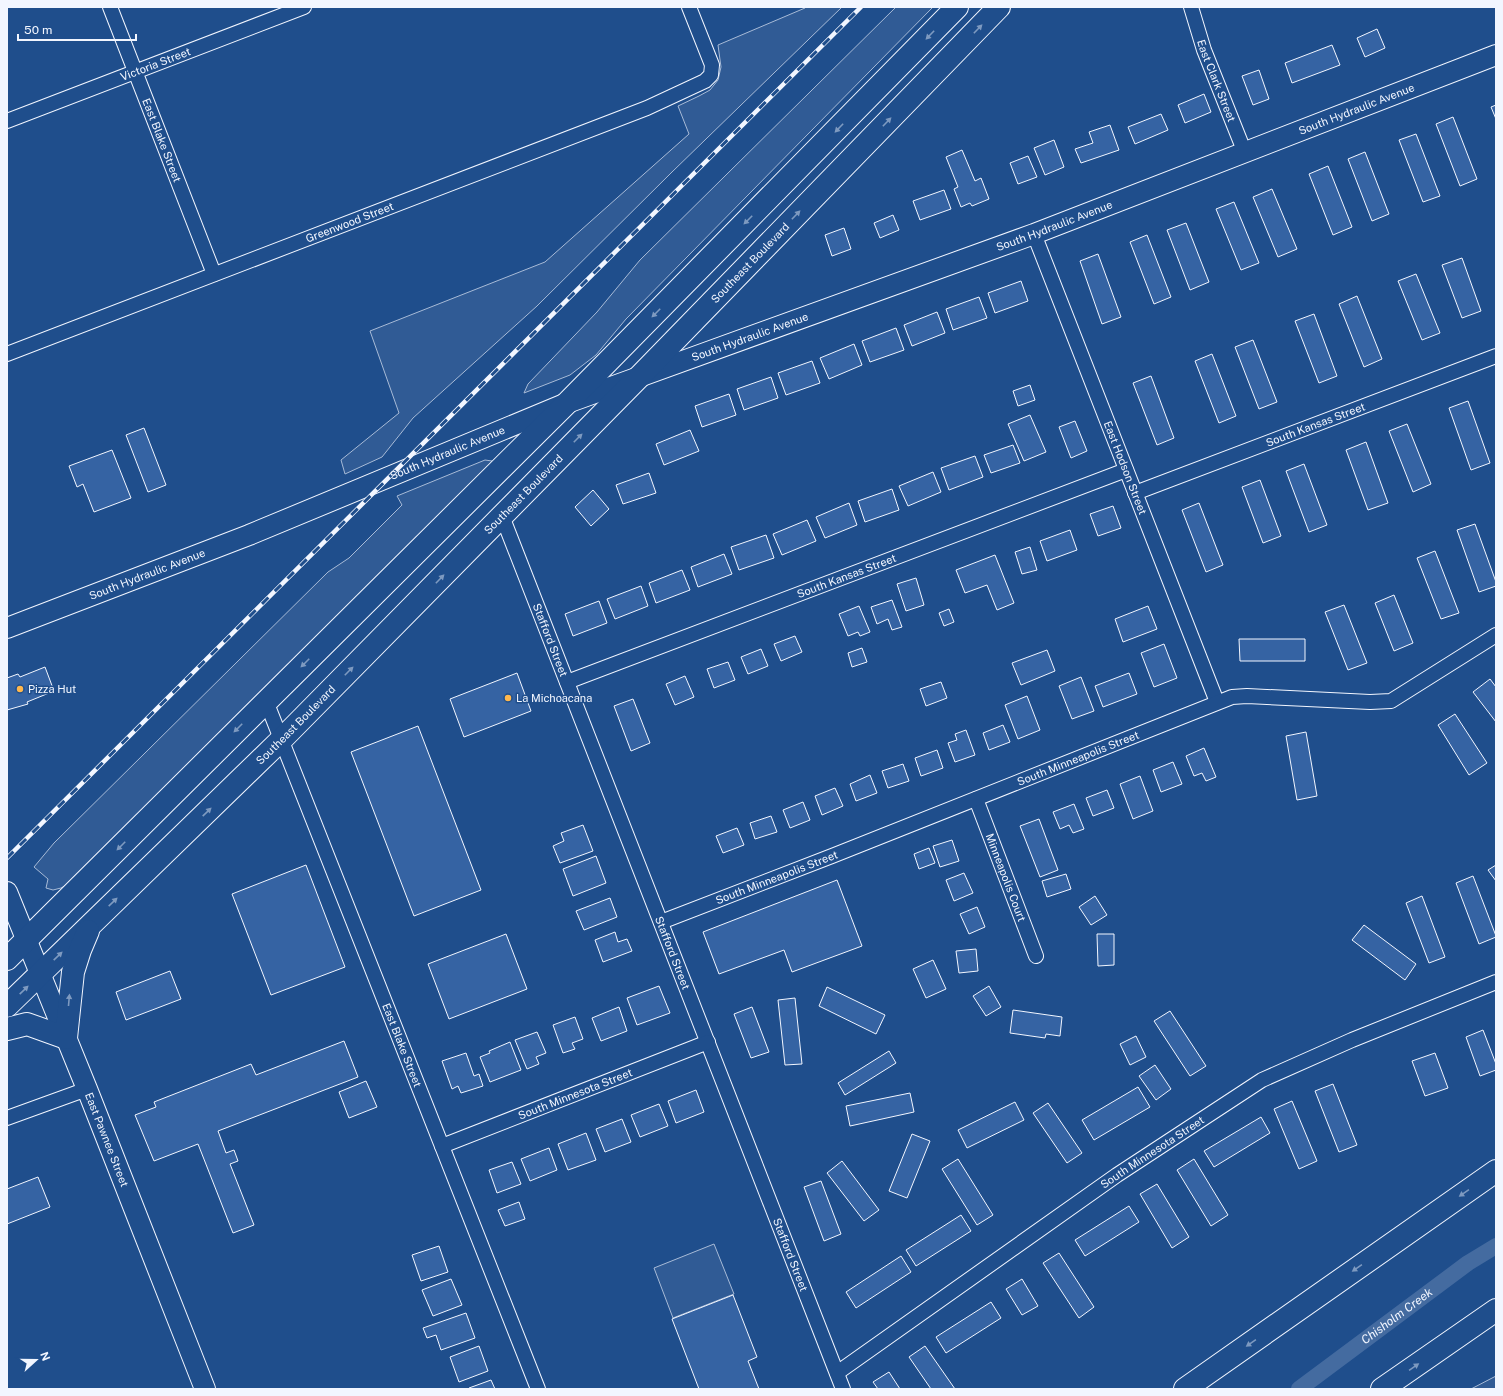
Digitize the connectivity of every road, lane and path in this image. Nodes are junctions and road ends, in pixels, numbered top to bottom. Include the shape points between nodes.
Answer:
1 (110, 7) edge
2 (304, 7) edge
3 (689, 7) edge
4 (957, 7) edge
5 (999, 7) edge
6 (1191, 7) edge
7 (1496, 55) edge
8 (135, 71) junction
9 (7, 121) edge
10 (1245, 153) junction
11 (1034, 234) junction
12 (214, 274) junction
13 (7, 354) edge
14 (1496, 356) edge
15 (639, 377) junction
16 (567, 403) junction
17 (1126, 470) junction
18 (1135, 493) junction
19 (502, 516) junction
20 (7, 628) edge
21 (1496, 635) edge
22 (567, 682) junction
23 (266, 701) junction
24 (1217, 702) junction
25 (281, 740) junction
26 (976, 799) junction
27 (7, 892) edge
28 (661, 922) junction
29 (92, 923) junction
30 (27, 940) junction
31 (1036, 956) dead end
32 (7, 959) edge
33 (40, 973) junction
34 (1496, 982) edge
35 (7, 1006) edge
36 (7, 1029) edge
37 (66, 1038) junction
38 (708, 1042) junction
39 (87, 1089) junction
40 (7, 1118) edge
41 (442, 1146) junction
42 (1496, 1171) edge
43 (1496, 1310) edge
44 (837, 1373) junction
45 (205, 1389) edge
46 (538, 1389) edge
47 (843, 1389) edge
48 (1185, 1389) edge
49 (1382, 1389) edge

1 - 8 street, East Blake Street
2 - 8 street, Victoria Street
3 - 12 street, Greenwood Street via 712,65 711,75 705,81 639,111
4 -> 16 main road
15 -> 5 main road, Southeast Boulevard
6 - 10 street, East Clark Street via 1204,50
7 - 10 street, South Hydraulic Avenue
8 - 9 street, Victoria Street
8 - 12 street, East Blake Street
10 - 11 street, South Hydraulic Avenue
11 - 15 street, South Hydraulic Avenue
11 - 17 street, East Hodson Street
12 - 13 street, Greenwood Street
14 - 18 street, South Kansas Street
15 - 16 street, South Hydraulic Avenue
19 -> 15 main road, Southeast Boulevard
16 - 20 street, South Hydraulic Avenue via 249,535
16 -> 23 main road
17 - 18 street, East Hodson Street
17 - 22 street, South Kansas Street
18 - 24 street, East Hodson Street
19 - 22 street, Stafford Street
25 -> 19 main road, Southeast Boulevard
21 - 24 street, South Minneapolis Street via 1391,701 1247,696
22 - 28 street, Stafford Street
23 - 25 street, East Blake Street
23 -> 30 main road
24 - 26 street, South Minneapolis Street
29 -> 25 main road, Southeast Boulevard
25 - 41 street, East Blake Street
26 - 28 street, South Minneapolis Street
26 - 31 street, Minneapolis Court
27 - 30 street, East Pawnee Street
28 - 38 street, Stafford Street
33 -> 29 main road, Southeast Boulevard
37 -> 29 main road via 73,972
30 - 32 main road
30 - 33 street, East Pawnee Street
35 -> 33 main road, Southeast Boulevard
33 - 37 street, East Pawnee Street
34 - 44 street, South Minnesota Street via 1352,1040 1262,1080 1117,1175
36 - 37 main road via 27,1024
37 - 39 street, East Pawnee Street
38 - 41 street, South Minnesota Street
38 - 44 street, Stafford Street
39 - 40 street
39 - 45 street, East Pawnee Street
41 - 46 street, East Blake Street
42 -> 48 main road
49 -> 43 main road
44 - 47 street, Stafford Street

